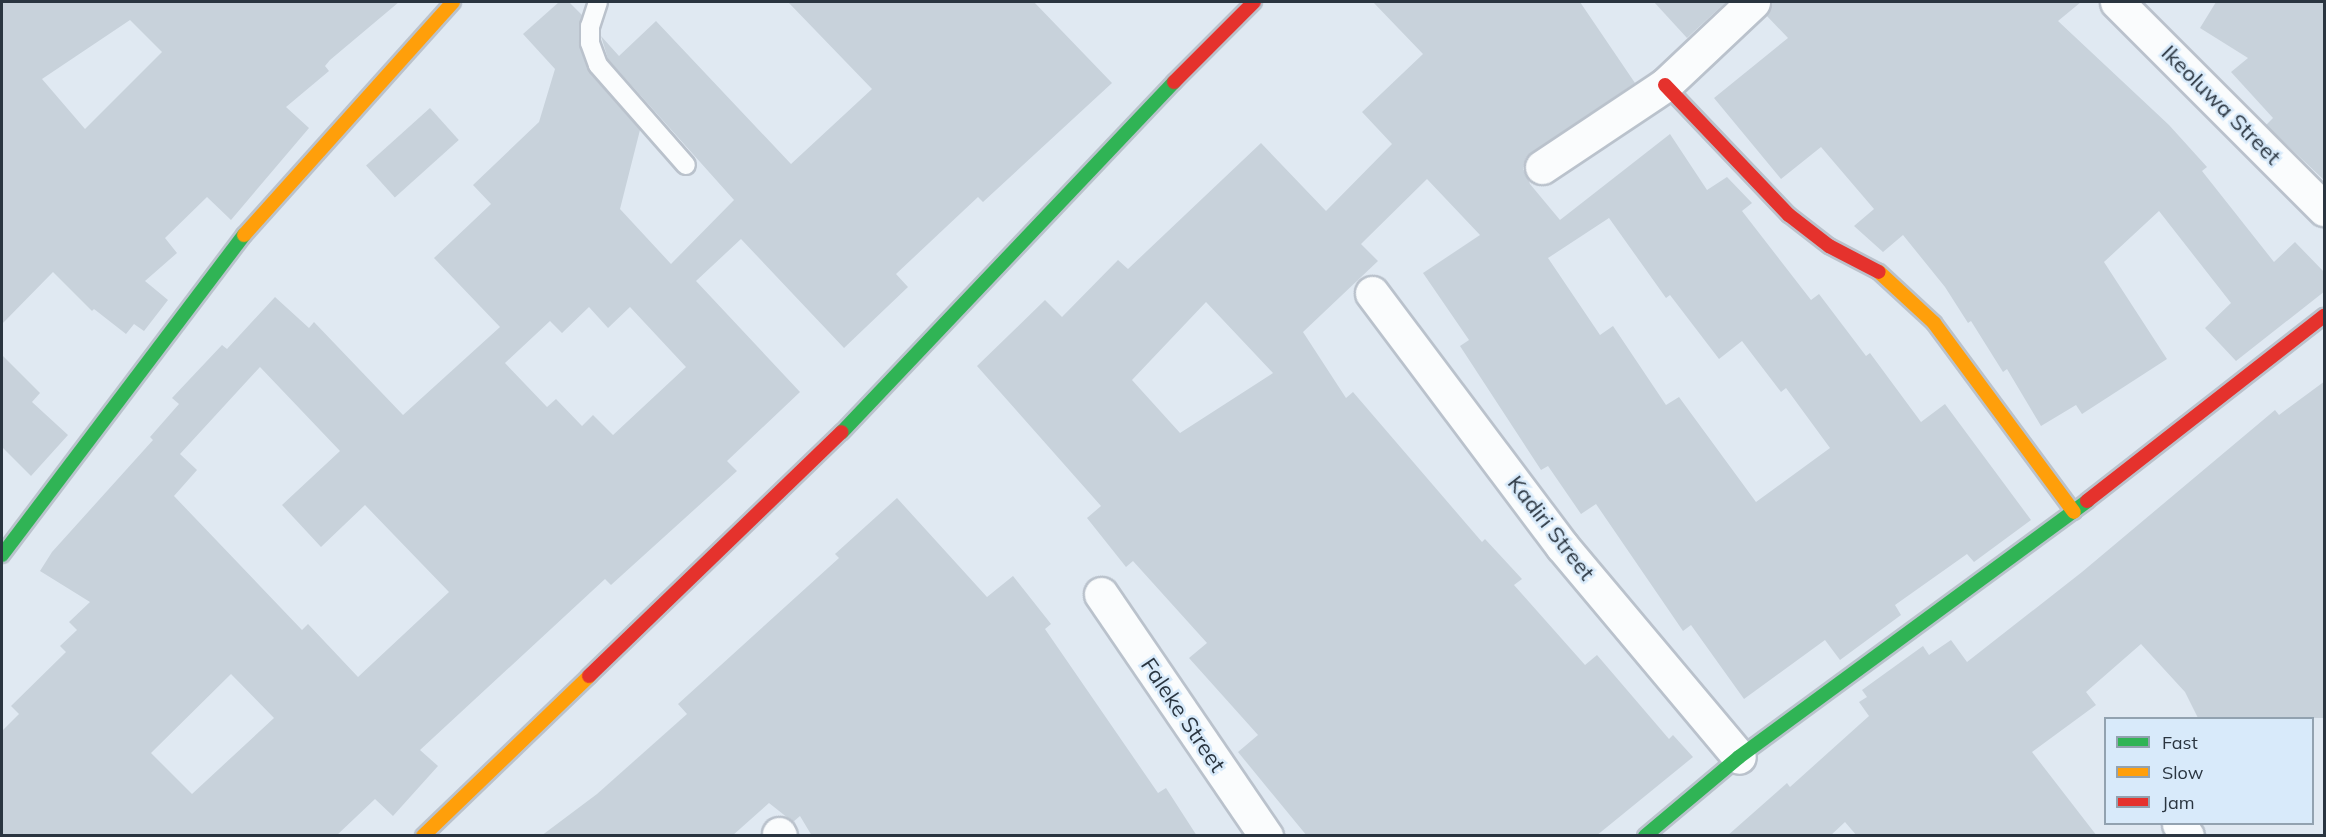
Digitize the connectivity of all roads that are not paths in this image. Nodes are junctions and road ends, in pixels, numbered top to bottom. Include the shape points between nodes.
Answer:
1 (453, 2) edge
2 (598, 2) edge
3 (1254, 2) edge
4 (1753, 2) edge
5 (2117, 2) edge
6 (1665, 85) junction
7 (686, 165) dead end
8 (1542, 167) dead end
9 (2325, 209) edge
10 (1372, 293) dead end
11 (2325, 316) edge
12 (2073, 512) junction
13 (2, 555) edge
14 (1101, 594) dead end
15 (1739, 757) junction
16 (423, 836) edge
17 (1266, 836) edge
18 (1645, 836) edge

1 - 13 street via 221,260
2 - 7 lane via 590,26 590,43 597,64
3 - 16 street via 1156,100 884,392
4 - 6 street
5 - 9 street, Ikeoluwa Street
6 - 8 street
6 - 12 street via 1789,215 1829,246 1856,257 1888,278 1934,323
10 - 15 street, Kadiri Street via 1562,546
11 - 12 street
12 - 15 street
14 - 17 street, Faleke Street
15 - 18 street

